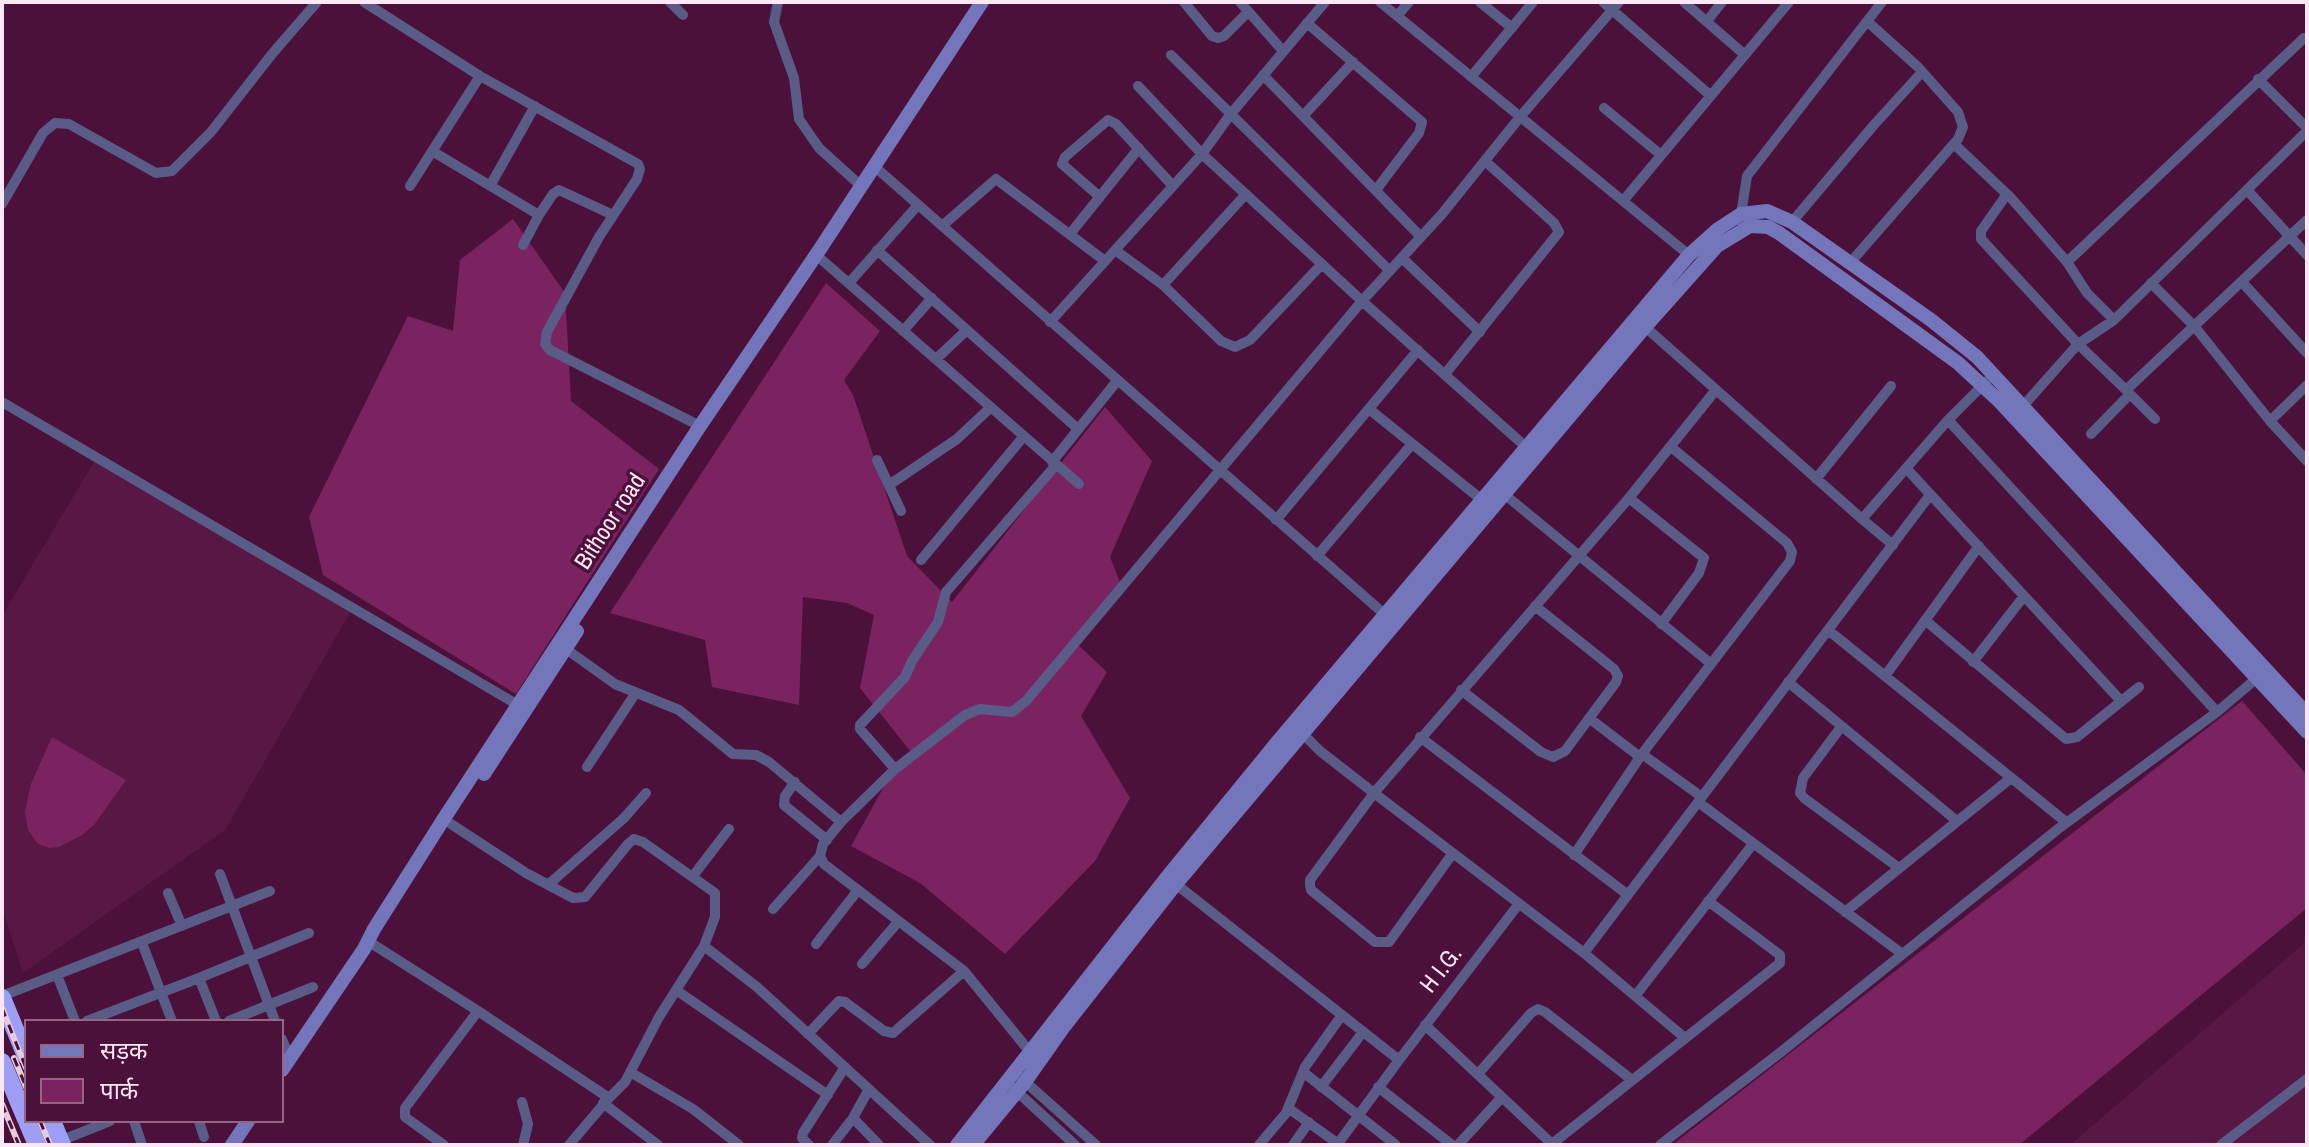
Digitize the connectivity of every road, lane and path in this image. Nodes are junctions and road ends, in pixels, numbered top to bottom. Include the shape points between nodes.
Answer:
1 (317, 2) edge
2 (364, 2) edge
3 (670, 2) edge
4 (778, 2) edge
5 (982, 2) edge
6 (992, 2) edge
7 (1184, 2) edge
8 (1240, 2) edge
9 (1325, 2) edge
10 (1380, 2) edge
11 (1409, 2) edge
12 (1480, 2) edge
13 (1533, 2) edge
14 (1603, 2) edge
15 (1684, 2) edge
16 (1722, 2) edge
17 (1789, 2) edge
18 (1882, 2) edge
19 (1616, 6) edge
20 (1248, 12) junction
21 (683, 15) dead end
22 (1397, 16) junction
23 (1707, 21) junction
24 (1868, 22) junction
25 (1307, 23) junction
26 (1512, 28) junction
27 (2304, 38) dead end
28 (1283, 51) junction
29 (1171, 55) dead end
30 (1745, 55) junction
31 (1353, 62) junction
32 (1922, 72) junction
33 (1263, 75) junction
34 (480, 76) junction
35 (1471, 77) junction
36 (2258, 79) junction
37 (1138, 86) dead end
38 (1711, 96) junction
39 (535, 106) junction
40 (1604, 108) dead end
41 (1230, 115) junction
42 (1303, 116) junction
43 (1520, 117) junction
44 (2307, 130) edge
45 (1954, 144) junction
46 (1139, 148) junction
47 (432, 151) junction
48 (1202, 154) junction
49 (1661, 155) junction
50 (1485, 161) junction
51 (877, 168) junction
52 (410, 186) dead end
53 (490, 186) junction
54 (861, 186) junction
55 (1173, 186) junction
56 (1376, 190) junction
57 (2247, 190) junction
58 (1246, 194) junction
59 (2007, 194) junction
60 (1100, 197) junction
61 (1623, 201) junction
62 (2, 204) edge
63 (918, 205) junction
64 (1741, 214) junction
65 (539, 215) junction
66 (613, 215) junction
67 (2307, 220) edge
68 (1792, 222) junction
69 (942, 226) junction
70 (1740, 231) junction
71 (1070, 234) junction
72 (2291, 236) junction
73 (1421, 237) junction
74 (523, 245) dead end
75 (877, 250) junction
76 (1115, 250) junction
77 (1689, 255) junction
78 (2307, 255) edge
79 (1402, 258) junction
80 (822, 260) junction
81 (1105, 261) junction
82 (2067, 262) junction
83 (1850, 263) junction
84 (1322, 264) junction
85 (1390, 271) junction
86 (2242, 282) junction
87 (849, 283) junction
88 (2151, 283) junction
89 (1163, 285) junction
90 (932, 298) junction
91 (1362, 301) junction
92 (2114, 320) junction
93 (1050, 322) junction
94 (1640, 323) junction
95 (2195, 327) junction
96 (967, 330) junction
97 (903, 331) junction
98 (1480, 332) junction
99 (2078, 344) junction
100 (1418, 350) junction
101 (2307, 353) edge
102 (936, 359) junction
103 (1445, 374) junction
104 (1994, 374) junction
105 (1117, 381) junction
106 (1982, 385) junction
107 (2307, 385) edge
108 (1891, 386) dead end
109 (1715, 391) junction
110 (2128, 392) junction
111 (2, 402) edge
112 (2024, 405) junction
113 (991, 407) junction
114 (1369, 409) junction
115 (2155, 419) dead end
116 (1948, 420) junction
117 (2270, 421) junction
118 (700, 426) junction
119 (1078, 429) junction
120 (2091, 434) dead end
121 (1024, 436) junction
122 (1412, 444) junction
123 (1526, 447) junction
124 (1671, 447) junction
125 (877, 460) dead end
126 (2307, 461) edge
127 (1054, 463) junction
128 (1906, 468) junction
129 (1220, 471) junction
130 (1816, 479) junction
131 (1079, 484) dead end
132 (889, 485) junction
133 (1504, 494) junction
134 (1930, 495) junction
135 (1629, 498) junction
136 (1482, 500) junction
137 (901, 511) dead end
138 (1862, 519) junction
139 (1276, 520) junction
140 (1893, 545) junction
141 (1979, 546) junction
142 (1578, 555) junction
143 (1317, 556) junction
144 (921, 560) dead end
145 (2024, 596) junction
146 (1535, 606) junction
147 (1390, 619) junction
148 (1925, 620) junction
149 (1661, 624) junction
150 (1828, 630) junction
151 (566, 649) junction
152 (1973, 662) junction
153 (1710, 663) junction
154 (1885, 676) junction
155 (1788, 682) junction
156 (2266, 682) junction
157 (2139, 687) dead end
158 (1461, 690) junction
159 (635, 694) junction
160 (2121, 701) junction
161 (518, 705) junction
162 (2217, 712) junction
163 (2307, 714) edge
164 (1589, 718) junction
165 (1841, 727) junction
166 (1298, 729) junction
167 (2307, 732) edge
168 (1420, 737) junction
169 (1641, 756) junction
170 (587, 767) dead end
171 (895, 769) junction
172 (2011, 778) junction
173 (795, 782) junction
174 (646, 793) dead end
175 (1374, 793) junction
176 (1700, 800) junction
177 (1957, 821) junction
178 (841, 822) junction
179 (2066, 822) junction
180 (451, 824) junction
181 (729, 829) dead end
182 (827, 840) junction
183 (1753, 844) junction
184 (1453, 853) junction
185 (1574, 855) junction
186 (820, 856) junction
187 (1899, 868) junction
188 (220, 874) dead end
189 (693, 876) junction
190 (1172, 880) junction
191 (548, 885) junction
192 (858, 890) junction
193 (270, 891) dead end
194 (168, 893) dead end
195 (1628, 895) junction
196 (1708, 901) junction
197 (1518, 905) junction
198 (233, 906) junction
199 (773, 909) dead end
200 (1845, 912) junction
201 (898, 922) junction
202 (182, 926) junction
203 (309, 933) dead end
204 (142, 943) junction
205 (816, 944) dead end
206 (368, 946) junction
207 (704, 946) junction
208 (1584, 953) junction
209 (1901, 953) junction
210 (251, 955) junction
211 (862, 964) dead end
212 (964, 971) junction
213 (57, 975) junction
214 (199, 978) junction
215 (313, 987) dead end
216 (676, 990) junction
217 (162, 993) junction
218 (1636, 995) junction
219 (2, 997) edge
220 (269, 1005) junction
221 (478, 1011) junction
222 (1342, 1015) junction
223 (74, 1019) edge
224 (92, 1019) edge
225 (171, 1019) edge
226 (215, 1019) edge
227 (234, 1019) edge
228 (274, 1019) edge
229 (1425, 1025) junction
230 (1363, 1032) junction
231 (808, 1034) junction
232 (1685, 1038) junction
233 (24, 1047) edge
234 (1030, 1052) junction
235 (1399, 1060) junction
236 (2, 1062) edge
237 (286, 1064) edge
238 (845, 1067) junction
239 (630, 1072) junction
240 (1303, 1072) junction
241 (1478, 1074) junction
242 (2307, 1079) edge
243 (1632, 1080) junction
244 (1015, 1082) junction
245 (1321, 1087) junction
246 (1378, 1087) junction
247 (869, 1089) junction
248 (828, 1095) junction
249 (1502, 1097) junction
250 (606, 1100) junction
251 (522, 1102) dead end
252 (1288, 1108) junction
253 (24, 1115) edge
254 (1358, 1115) junction
255 (853, 1118) junction
256 (1309, 1122) junction
257 (27, 1123) edge
258 (53, 1123) edge
259 (106, 1123) edge
260 (135, 1123) edge
261 (200, 1123) edge
262 (247, 1123) edge
263 (204, 1137) dead end
264 (61, 1143) edge
265 (1552, 1144) edge
266 (37, 1145) edge
267 (142, 1145) edge
268 (232, 1145) edge
269 (444, 1145) edge
270 (523, 1145) edge
271 (569, 1145) edge
272 (658, 1145) edge
273 (739, 1145) edge
274 (809, 1145) edge
275 (832, 1145) edge
276 (879, 1145) edge
277 (930, 1145) edge
278 (957, 1145) edge
279 (973, 1145) edge
280 (1075, 1145) edge
281 (1096, 1145) edge
282 (1259, 1145) edge
283 (1293, 1145) edge
284 (1338, 1145) edge
285 (1396, 1145) edge
286 (1452, 1145) edge
287 (1458, 1145) edge
288 (1660, 1145) edge
289 (2221, 1145) edge

1 - 62 street via 211,132 172,171 156,173 69,124 55,123 43,133
2 - 34 street
3 - 21 street
4 - 54 street via 774,22 796,87 799,119 819,148
5 - 51 street, Bithoor road
6 - 51 street
7 - 20 street via 1218,38
8 - 20 street
9 - 25 street
10 - 22 street
11 - 22 street
12 - 26 street
13 - 26 street
14 - 19 street
15 - 23 street
16 - 23 street
17 - 30 street
18 - 24 street
19 - 38 street
19 - 43 street
20 - 28 street
22 - 35 street
23 - 30 street
24 - 32 street
24 - 64 street via 1747,176
25 - 28 street
25 - 31 street
26 - 35 street
27 - 36 street
28 - 33 street
29 - 41 street
30 - 38 street
31 - 42 street
31 - 56 street via 1422,122
32 - 45 street via 1963,121
32 - 68 street
33 - 41 street
33 - 42 street
34 - 39 street
34 - 47 street
35 - 43 street
36 - 44 street
36 - 82 street
37 - 48 street
38 - 49 street
39 - 53 street
39 - 66 street via 640,166
40 - 49 street
41 - 48 street
41 - 85 street
42 - 56 street
43 - 50 street
43 - 61 street
44 - 57 street
45 - 59 street
45 - 83 street
46 - 55 street
46 - 60 street
46 - 60 street via 1108,120 1065,157 1064,167
47 - 52 street
47 - 53 street
48 - 55 street
48 - 58 street
49 - 61 street
50 - 73 street
50 - 98 street via 1559,232
51 - 54 street, Bithoor road
51 - 63 street
51 - 80 street
53 - 65 street
54 - 118 street, Bithoor road
55 - 76 street
56 - 73 street
57 - 72 street
57 - 88 street
58 - 84 street
58 - 89 street
59 - 82 street
59 - 99 street via 1981,231 1981,239
60 - 71 street
61 - 77 street
63 - 69 street
63 - 75 street
64 - 68 street via 1767,211
64 - 70 street
64 - 77 street
65 - 66 street via 559,190
65 - 74 street
66 - 118 street via 545,344
67 - 72 street
68 - 83 street
69 - 71 street via 996,179
69 - 93 street
70 - 94 street via 1717,246
70 - 106 street via 1759,225 1779,233 1939,347
71 - 81 street
72 - 78 street
72 - 86 street
73 - 79 street
75 - 87 street
75 - 90 street
76 - 81 street
76 - 89 street
77 - 94 street
79 - 85 street
79 - 98 street
80 - 87 street
80 - 151 street
81 - 93 street
82 - 92 street
83 - 104 street via 1965,346
84 - 89 street via 1250,340 1235,347 1221,341
84 - 91 street
85 - 91 street
86 - 95 street
86 - 101 street
87 - 97 street
88 - 92 street
88 - 95 street
90 - 96 street
90 - 97 street
91 - 100 street
91 - 129 street
92 - 99 street
93 - 105 street
94 - 109 street
94 - 123 street
94 - 133 street
95 - 110 street
95 - 117 street
96 - 102 street
96 - 119 street
97 - 102 street
98 - 103 street
99 - 110 street
99 - 112 street
100 - 103 street
100 - 114 street
102 - 113 street
103 - 123 street
104 - 106 street
104 - 112 street
105 - 119 street
105 - 129 street
106 - 116 street
106 - 156 street
107 - 117 street
108 - 130 street
109 - 124 street
109 - 130 street
110 - 115 street
110 - 120 street
111 - 161 street
112 - 156 street
113 - 121 street
113 - 132 street via 945,448
114 - 122 street
114 - 139 street
116 - 128 street
116 - 162 street
117 - 126 street
118 - 161 street, Bithoor road
119 - 127 street
121 - 127 street
121 - 144 street
122 - 136 street
122 - 143 street
123 - 136 street
124 - 135 street
124 - 153 street via 1792,548 1790,561
125 - 132 street
127 - 131 street
127 - 171 street via 946,592 938,622 905,677 859,726
128 - 134 street
128 - 138 street
129 - 139 street
129 - 171 street via 1019,709 976,710
130 - 138 street
132 - 137 street
133 - 142 street
133 - 147 street
134 - 140 street
134 - 141 street
135 - 142 street
135 - 149 street via 1704,558
136 - 147 street
138 - 140 street
139 - 143 street
140 - 150 street
141 - 145 street
141 - 148 street
142 - 146 street
142 - 149 street
143 - 147 street
145 - 152 street
145 - 160 street
146 - 158 street
146 - 164 street via 1617,673
147 - 166 street
148 - 152 street
148 - 154 street
149 - 153 street
150 - 154 street
150 - 155 street
151 - 159 street
151 - 180 street
152 - 160 street via 2066,739 2077,737
153 - 169 street
154 - 172 street
155 - 165 street
155 - 176 street
156 - 162 street
156 - 163 street
156 - 167 street
157 - 160 street
158 - 164 street via 1550,757 1565,751
158 - 168 street
159 - 170 street
159 - 173 street via 673,706 733,754 762,757
161 - 206 street, Bithoor road
162 - 179 street
164 - 169 street
165 - 177 street
165 - 187 street via 1803,778 1800,793
166 - 175 street
166 - 190 street
168 - 175 street
168 - 185 street
169 - 176 street
169 - 185 street
171 - 178 street
172 - 177 street
172 - 179 street
173 - 178 street
173 - 182 street via 784,805
174 - 191 street
175 - 184 street
175 - 184 street via 1310,885 1375,942 1389,942
176 - 183 street
176 - 195 street
177 - 187 street
178 - 182 street
179 - 209 street
180 - 191 street
180 - 206 street
181 - 189 street
182 - 186 street
183 - 196 street
183 - 200 street
184 - 197 street
185 - 195 street
186 - 192 street
186 - 199 street
187 - 200 street
188 - 198 street
189 - 191 street via 634,839 582,899
189 - 207 street via 716,898 714,924
190 - 222 street
190 - 234 street
190 - 244 street via 1063,1028
192 - 201 street
192 - 205 street
193 - 198 street
194 - 202 street
195 - 208 street
196 - 218 street
196 - 232 street via 1781,959
197 - 208 street
197 - 229 street, H I.G.
198 - 202 street
198 - 210 street
200 - 209 street
201 - 211 street
201 - 212 street
202 - 204 street
203 - 210 street
204 - 213 street
204 - 217 street
206 - 221 street
206 - 237 street, Bithoor road
207 - 216 street
207 - 231 street
208 - 218 street
209 - 288 street
210 - 214 street
210 - 220 street
212 - 231 street via 893,1033 839,1001
212 - 234 street
213 - 219 street
213 - 223 street
214 - 217 street
214 - 226 street
215 - 220 street
216 - 239 street
216 - 248 street
217 - 224 street
217 - 225 street
218 - 232 street
219 - 233 highway
220 - 227 street
220 - 228 street
221 - 250 street
221 - 269 street via 405,1108 405,1117
222 - 230 street
222 - 240 street
229 - 235 street, H I.G.
229 - 241 street
230 - 235 street
230 - 245 street
231 - 238 street
232 - 243 street
234 - 244 street
235 - 246 street, H I.G.
236 - 253 highway
238 - 247 street
238 - 248 street
239 - 250 street
239 - 273 street via 693,1109
240 - 245 street
240 - 252 street
241 - 243 street via 1538,1009
241 - 249 street
242 - 289 street
243 - 265 street
244 - 278 street
244 - 279 street
244 - 280 street
244 - 281 street
245 - 254 street
246 - 254 street, H I.G.
246 - 286 street
247 - 255 street
247 - 277 street
248 - 274 street via 802,1135
249 - 265 street
249 - 287 street
250 - 271 street
250 - 272 street
251 - 270 street via 528,1124
252 - 256 street
252 - 282 street
254 - 284 street, H I.G.
254 - 285 street
255 - 275 street
255 - 276 street
256 - 283 street
256 - 284 street
257 - 266 highway
258 - 264 highway
259 - 264 street
260 - 267 street
261 - 263 street
262 - 268 street

